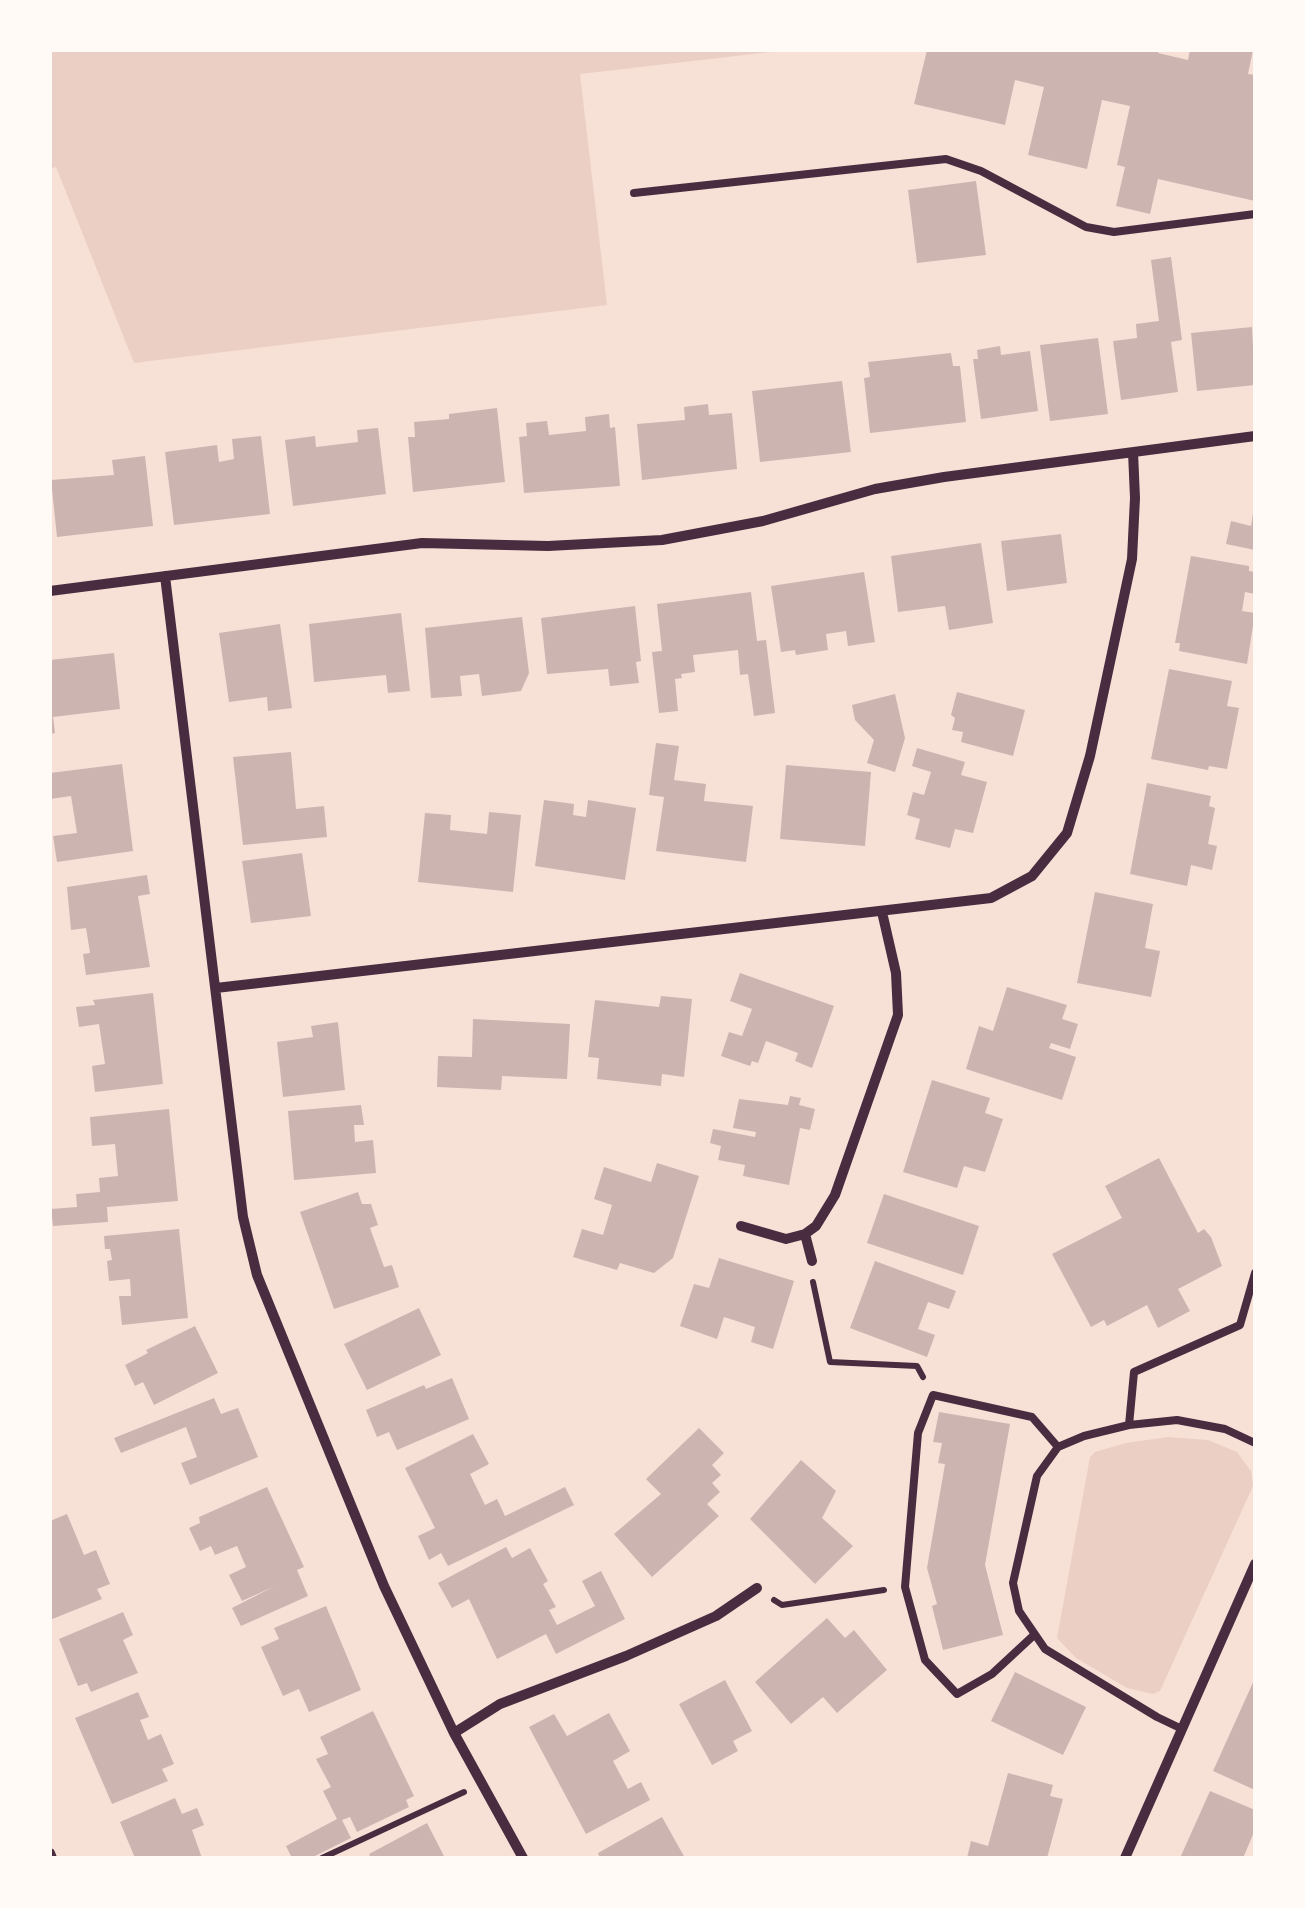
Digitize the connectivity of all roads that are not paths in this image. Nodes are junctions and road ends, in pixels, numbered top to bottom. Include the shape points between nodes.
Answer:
1 (634, 192) dead end
2 (1255, 214) edge
3 (1255, 436) edge
4 (1133, 452) junction
5 (165, 576) junction
6 (50, 590) edge
7 (882, 912) junction
8 (216, 988) junction
9 (741, 1226) dead end
10 (804, 1234) junction
11 (812, 1261) road end
12 (1255, 1273) edge
13 (1129, 1425) junction
14 (1255, 1443) edge
15 (1058, 1447) junction
16 (1255, 1564) edge
17 (756, 1588) road end
18 (1034, 1635) junction
19 (1182, 1728) junction
20 (454, 1733) junction
21 (523, 1858) edge
22 (1125, 1858) edge

1 - 2 lane via 946,159 1100,230
3 - 4 street
4 - 5 street via 892,486 662,540 422,543
4 - 7 street via 1132,559 1068,833 1032,876 992,898
5 - 6 street
5 - 8 street
7 - 8 street
7 - 10 street via 898,1015 835,1195
8 - 20 street via 243,1217 258,1275 384,1586
9 - 10 street via 786,1239
10 - 11 street
12 - 13 lane via 1240,1325 1134,1372
13 - 14 lane via 1178,1420 1226,1429
13 - 15 lane
15 - 18 lane via 1038,1476 1013,1583
15 - 18 lane via 1032,1417 933,1395 918,1433 905,1587 925,1660 956,1694 992,1674
16 - 19 street
17 - 20 street via 716,1616 500,1704
18 - 19 lane via 1067,1665
19 - 22 street
20 - 21 street

